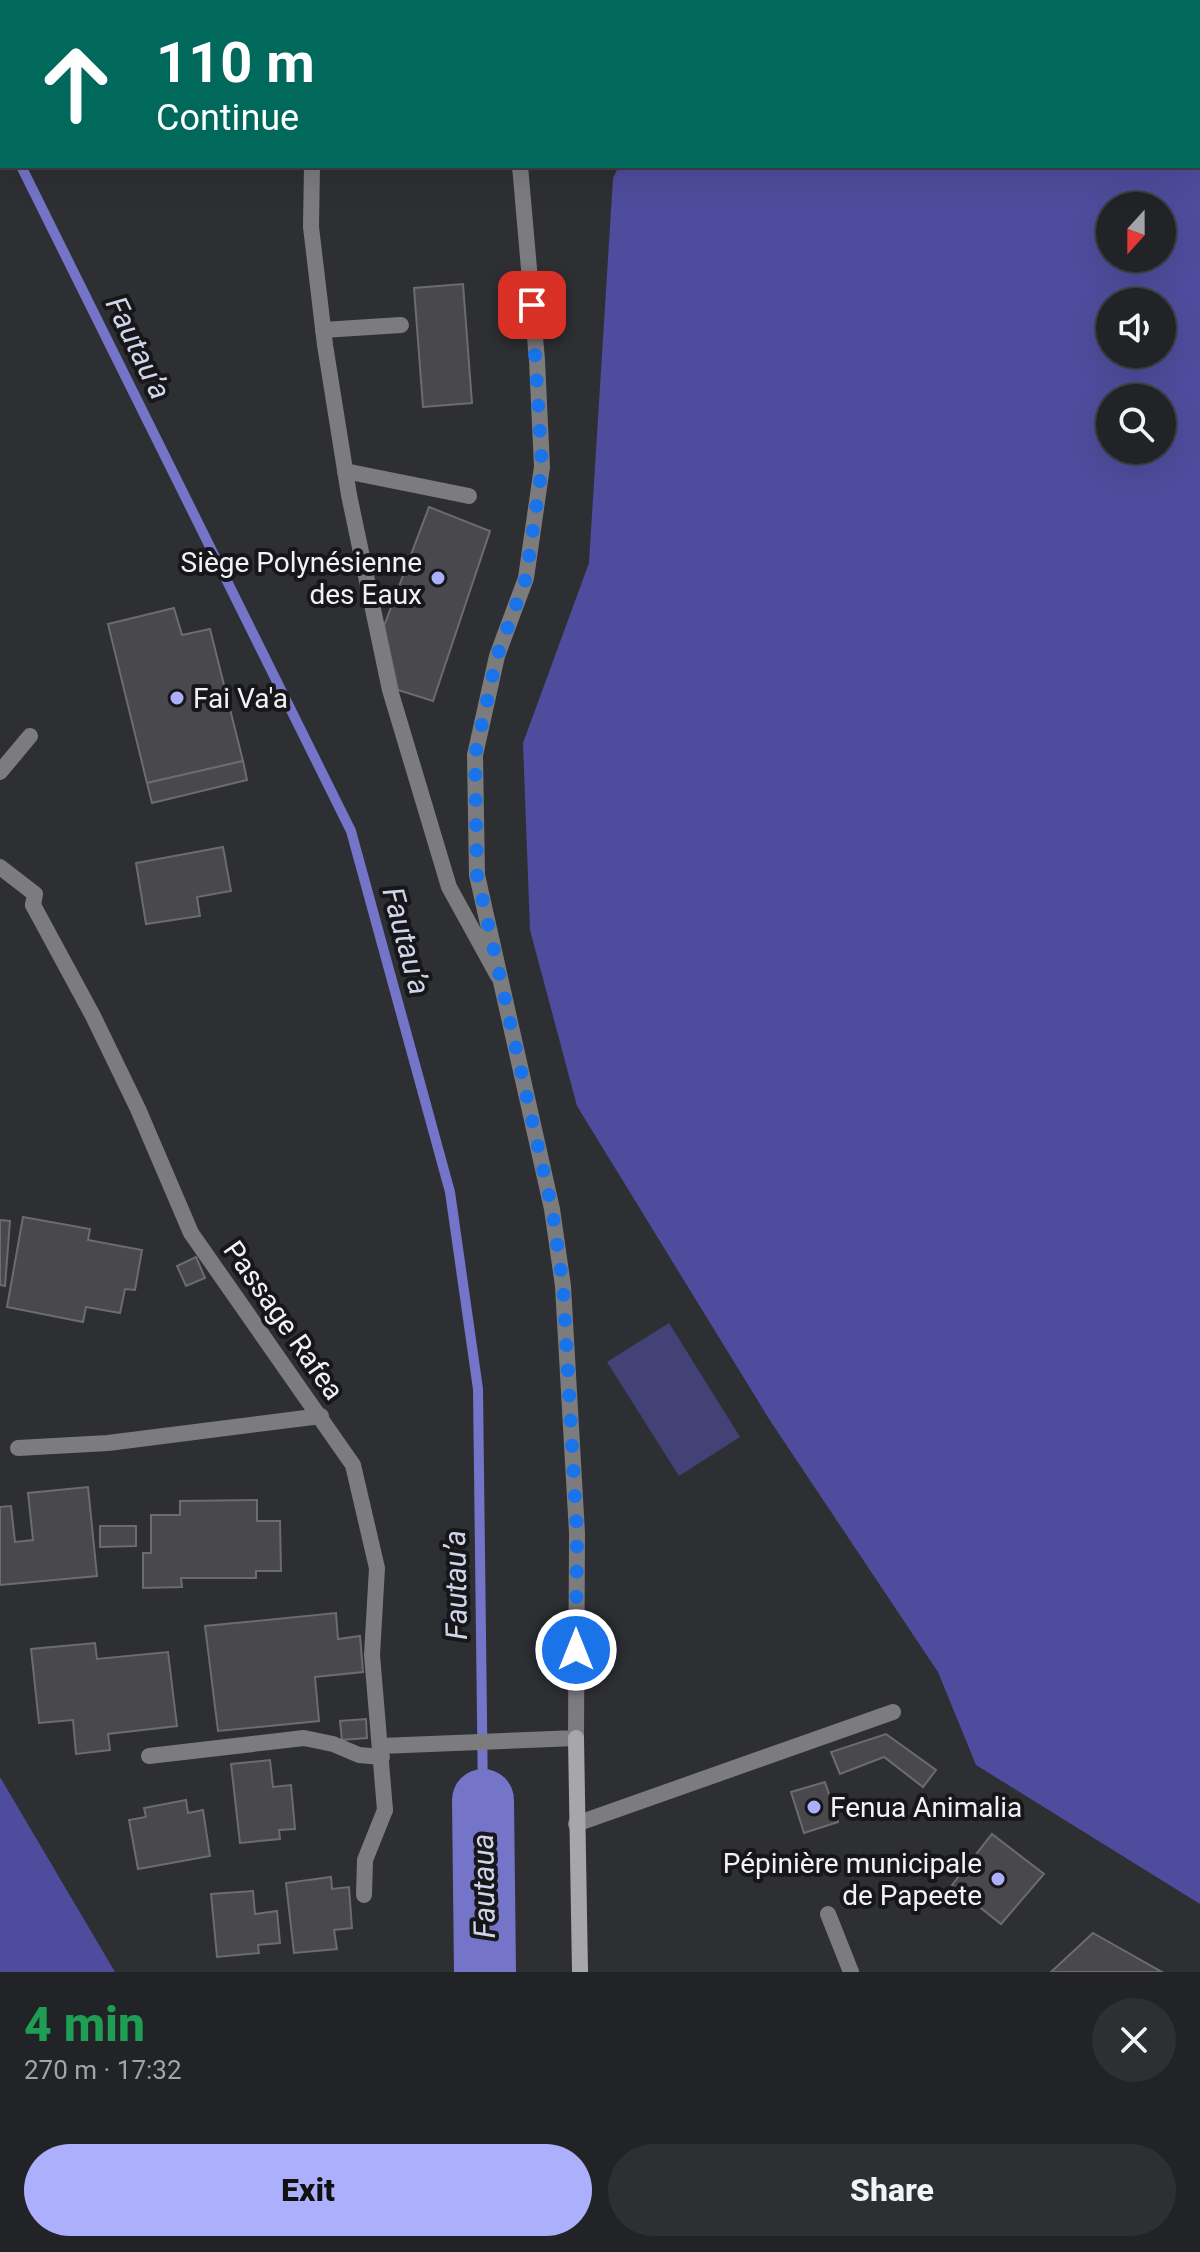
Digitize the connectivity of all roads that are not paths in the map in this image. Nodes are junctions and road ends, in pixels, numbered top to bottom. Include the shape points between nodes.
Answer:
1 (312, 168) edge
2 (520, 168) edge
3 (401, 325) dead end
4 (323, 330) junction
5 (345, 471) junction
6 (469, 496) dead end
7 (30, 736) dead end
8 (0, 772) edge
9 (0, 867) edge
10 (500, 980) junction
11 (321, 1416) junction
12 (18, 1448) dead end
13 (893, 1712) dead end
14 (576, 1738) junction
15 (382, 1752) junction
16 (149, 1756) dead end
17 (576, 1824) junction
18 (364, 1895) dead end
19 (828, 1914) dead end
20 (580, 1972) edge
21 (851, 1972) edge

1 - 4 street via 311,227
2 - 10 street via 542,467 526,578 497,656 475,755 477,875
3 - 4 street
4 - 5 street
5 - 6 street
5 - 10 street via 390,690 445,874
7 - 8 street
9 - 11 street, Passage Rafea via 35,894 33,905 100,1030 191,1233
10 - 14 street via 552,1209 563,1286 577,1533
11 - 12 street via 108,1443
11 - 15 street, Passage Rafea via 353,1465 377,1568 372,1655
13 - 17 street
14 - 15 street
14 - 17 main road
15 - 16 street via 359,1755 304,1738
15 - 18 street, Passage Rafea via 385,1810 365,1860
17 - 20 main road
19 - 21 street

